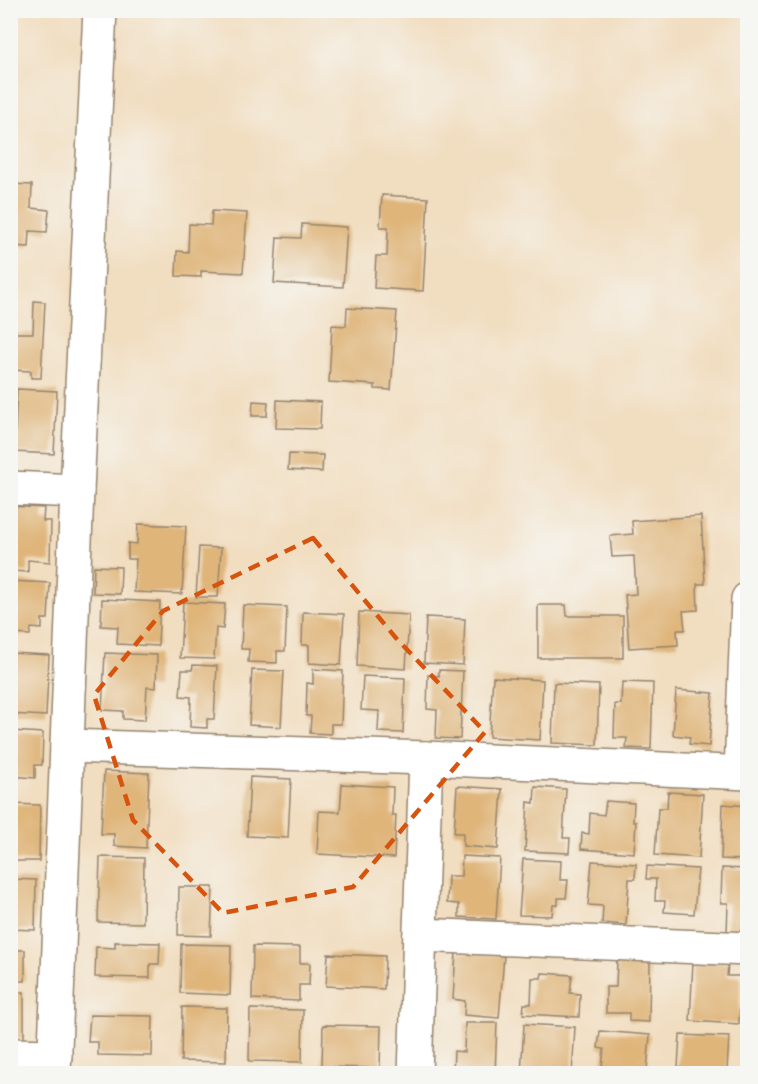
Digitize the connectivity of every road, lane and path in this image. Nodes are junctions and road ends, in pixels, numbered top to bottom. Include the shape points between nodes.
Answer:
1 (100, 10) edge
2 (10, 488) edge
3 (77, 491) junction
4 (747, 600) edge
5 (67, 746) junction
6 (426, 758) junction
7 (744, 772) edge
8 (420, 935) junction
9 (747, 949) edge
10 (10, 1055) edge
11 (54, 1065) edge
12 (415, 1074) edge

1 - 3 street
2 - 3 street
3 - 5 street
4 - 7 street
5 - 6 street
5 - 11 street
6 - 7 street
6 - 8 street
8 - 9 street
8 - 12 street
10 - 11 street

